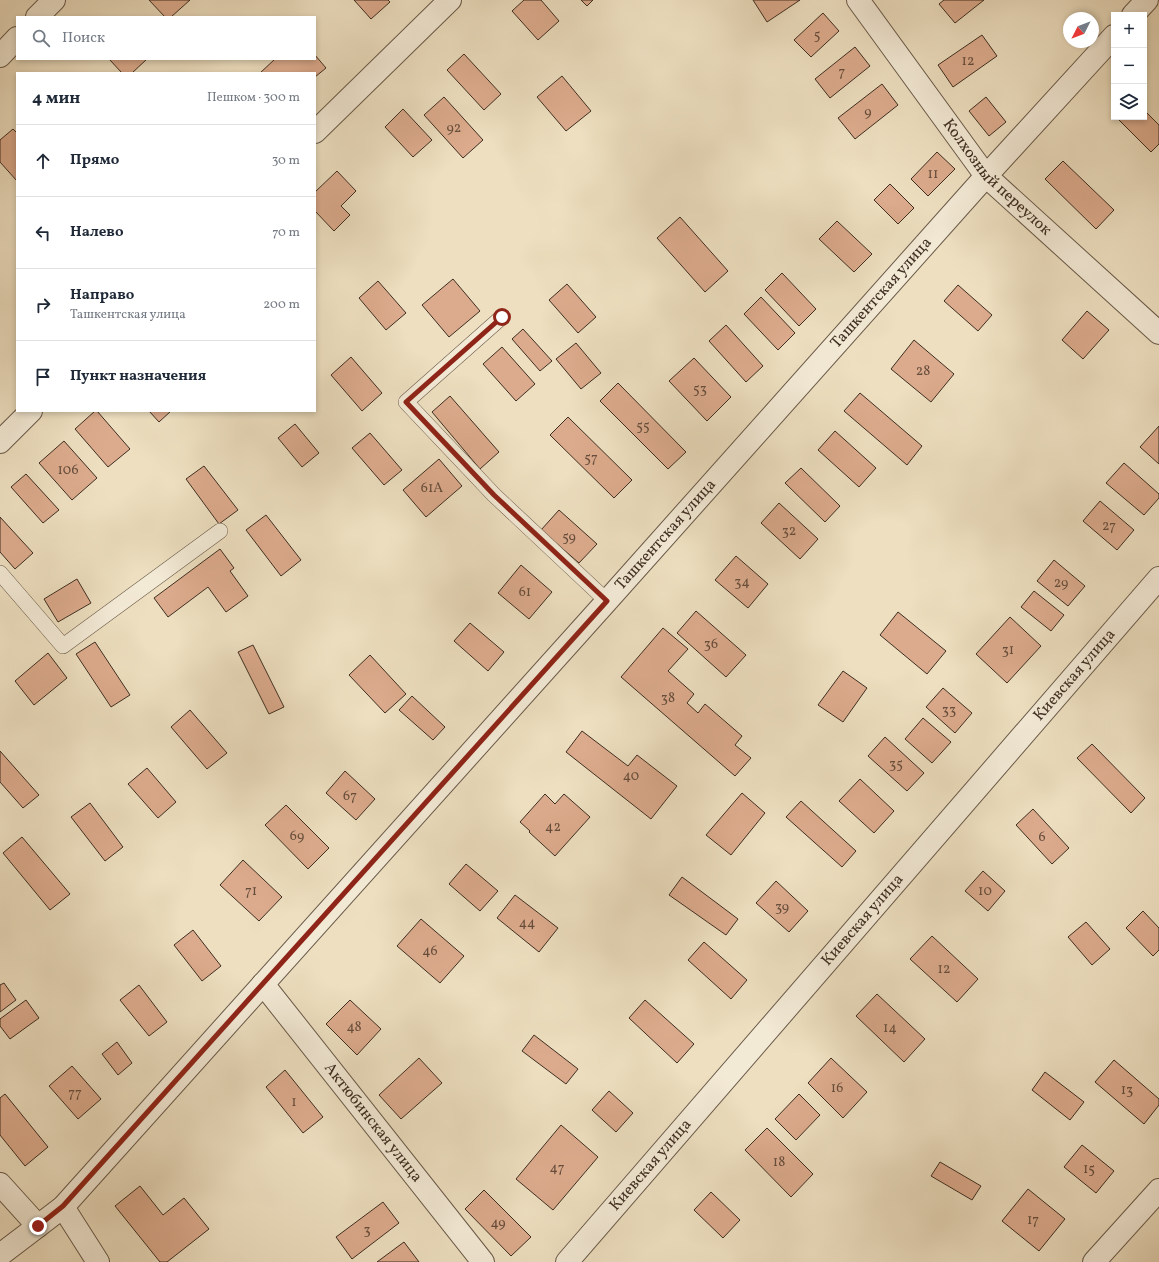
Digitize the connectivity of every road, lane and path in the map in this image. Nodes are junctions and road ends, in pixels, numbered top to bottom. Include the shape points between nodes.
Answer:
1 (54, 0) edge
2 (450, 0) edge
3 (858, 0) edge
4 (1146, 0) edge
5 (1136, 12) edge
6 (38, 16) edge
7 (16, 39) edge
8 (1111, 39) edge
9 (0, 56) edge
10 (316, 131) edge
11 (986, 176) junction
12 (502, 317) dead end
13 (1159, 333) edge
14 (30, 412) edge
15 (0, 442) edge
16 (220, 531) dead end
17 (0, 573) edge
18 (1159, 578) edge
19 (607, 601) junction
20 (263, 984) junction
21 (0, 1184) edge
22 (1159, 1190) edge
23 (63, 1206) junction
24 (38, 1226) junction
25 (0, 1255) edge
26 (98, 1262) edge
27 (483, 1262) edge
28 (567, 1262) edge
29 (1094, 1262) edge

1 - 6 street
2 - 10 street
3 - 11 street, Колхозный переулок
4 - 5 street
7 - 9 street
8 - 11 street, Ташкентская улица
11 - 13 street, Колхозный переулок
11 - 19 street, Ташкентская улица
12 - 19 lane via 406,402 494,495
14 - 15 street
16 - 17 lane via 64,646
18 - 28 street, Киевская улица
19 - 20 street, Ташкентская улица
20 - 23 street, Ташкентская улица
20 - 27 street, Актюбинская улица
21 - 24 street
22 - 29 street
23 - 24 street, Ташкентская улица
23 - 26 street
24 - 25 street, Ташкентская улица

